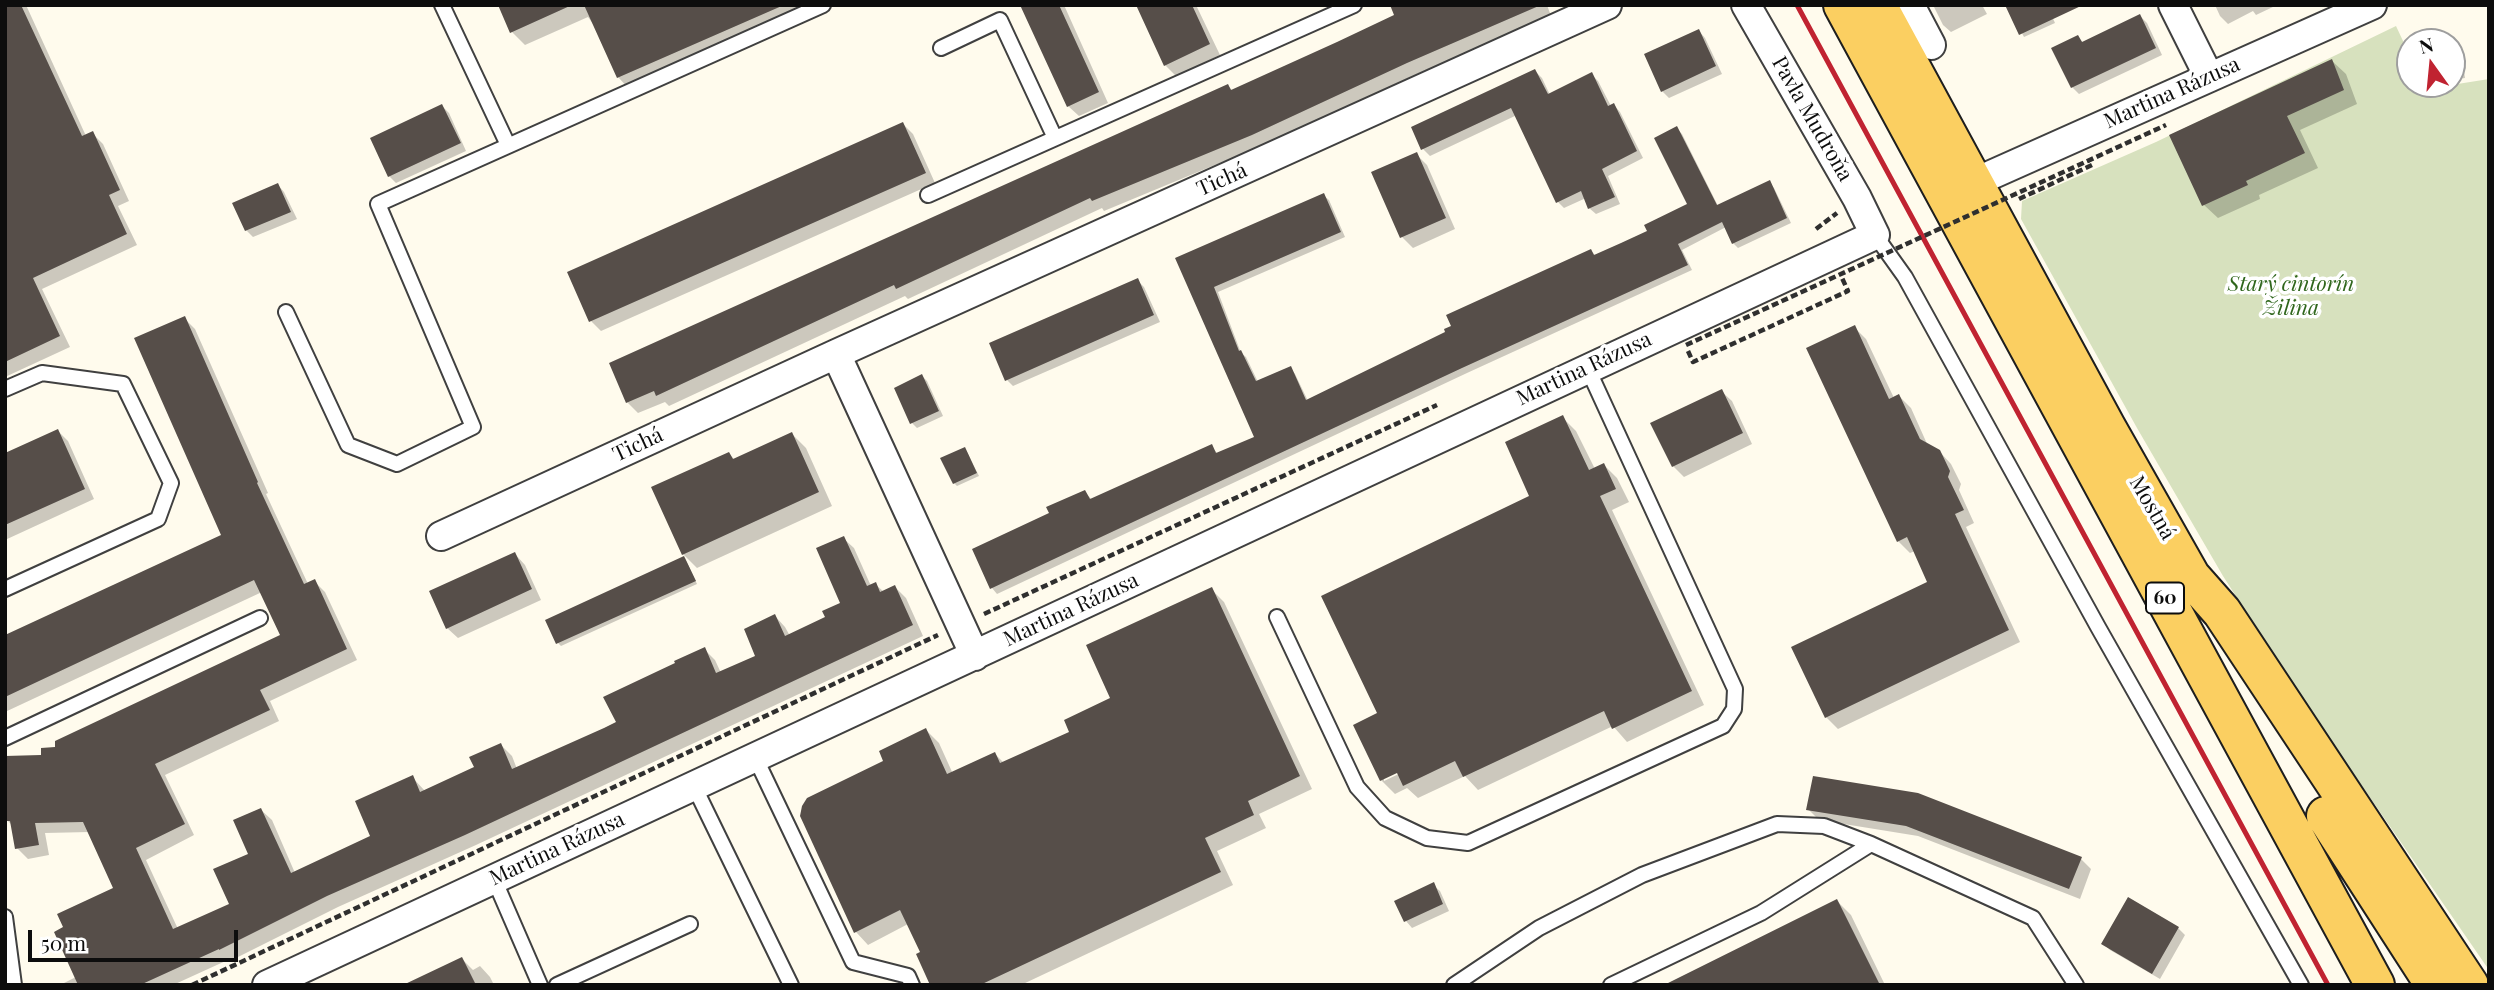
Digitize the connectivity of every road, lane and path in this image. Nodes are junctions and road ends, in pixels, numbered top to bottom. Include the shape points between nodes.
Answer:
1 (442, 5) edge
2 (822, 5) edge
3 (1354, 5) edge
4 (1608, 5) edge
5 (1746, 5) edge
6 (1843, 5) edge
7 (1877, 5) edge
8 (1910, 5) edge
9 (2173, 5) edge
10 (2372, 5) edge
11 (1931, 45) dead end
12 (942, 48) dead end
13 (2208, 77) junction
14 (2166, 125) dead end
15 (2078, 134) junction
16 (1055, 138) junction
17 (508, 145) junction
18 (1973, 183) junction
19 (928, 195) dead end
20 (1857, 198) junction
21 (2009, 203) dead end
22 (1811, 233) dead end
23 (1875, 235) junction
24 (1830, 256) junction
25 (286, 312) dead end
26 (836, 354) junction
27 (1587, 368) junction
28 (5, 389) edge
29 (1443, 402) dead end
30 (441, 536) dead end
31 (2191, 577) junction
32 (5, 589) edge
33 (1277, 617) dead end
34 (260, 618) dead end
35 (960, 625) junction
36 (975, 656) junction
37 (5, 738) edge
38 (755, 757) junction
39 (694, 786) junction
40 (1871, 844) junction
41 (494, 879) junction
42 (5, 916) edge
43 (690, 924) dead end
44 (2367, 970) edge
45 (14, 985) edge
46 (192, 985) edge
47 (267, 985) edge
48 (540, 985) edge
49 (557, 985) edge
50 (791, 985) edge
51 (912, 985) edge
52 (1454, 985) edge
53 (1611, 985) edge
54 (2076, 985) edge
55 (2301, 985) edge
56 (2391, 985) edge
57 (2435, 985) edge
58 (2469, 985) edge

1 - 17 lane
2 - 17 lane
3 - 16 lane
4 - 26 street, Tichá
5 - 20 street, Pavla Mudroňa
6 - 44 main road, Mostná / 60
7 - 18 main road, Mostná / 60
8 - 11 street
9 - 13 street
10 - 13 street, Martina Rázusa
12 - 16 lane via 1000,20
13 - 15 street, Martina Rázusa
14 - 24 path, bridge via 1686,345 1693,362 1848,291
15 - 18 street, Martina Rázusa
15 - 21 path via 2092,165
16 - 19 lane
17 - 25 lane via 378,204 473,427 397,464 348,445
18 - 31 main road, Mostná / 60
20 - 22 path
20 - 23 street, Pavla Mudroňa
23 - 24 street, Martina Rázusa
23 - 55 lane via 1905,277
24 - 27 street, Martina Rázusa
26 - 30 street, Tichá
26 - 35 street
27 - 33 lane via 1735,689 1734,709 1723,726 1468,843 1427,838 1385,818 1357,787
27 - 36 street, Martina Rázusa
28 - 32 lane via 42,373 123,384 171,483 158,519
29 - 35 path
31 - 57 main road via 2207,624
31 - 58 main road, Mostná / 60 via 2222,612
34 - 37 lane
35 - 36 street
35 - 46 path
36 - 38 street, Martina Rázusa
38 - 39 street, Martina Rázusa
38 - 51 lane via 853,962 908,976
39 - 41 street, Martina Rázusa
39 - 50 lane
40 - 52 lane via 1824,826 1777,824 1642,876 1539,928
40 - 53 lane via 1761,914
40 - 54 lane via 2033,918
41 - 47 street, Martina Rázusa
41 - 48 lane
42 - 45 lane
43 - 49 lane
44 - 56 main road, Mostná

